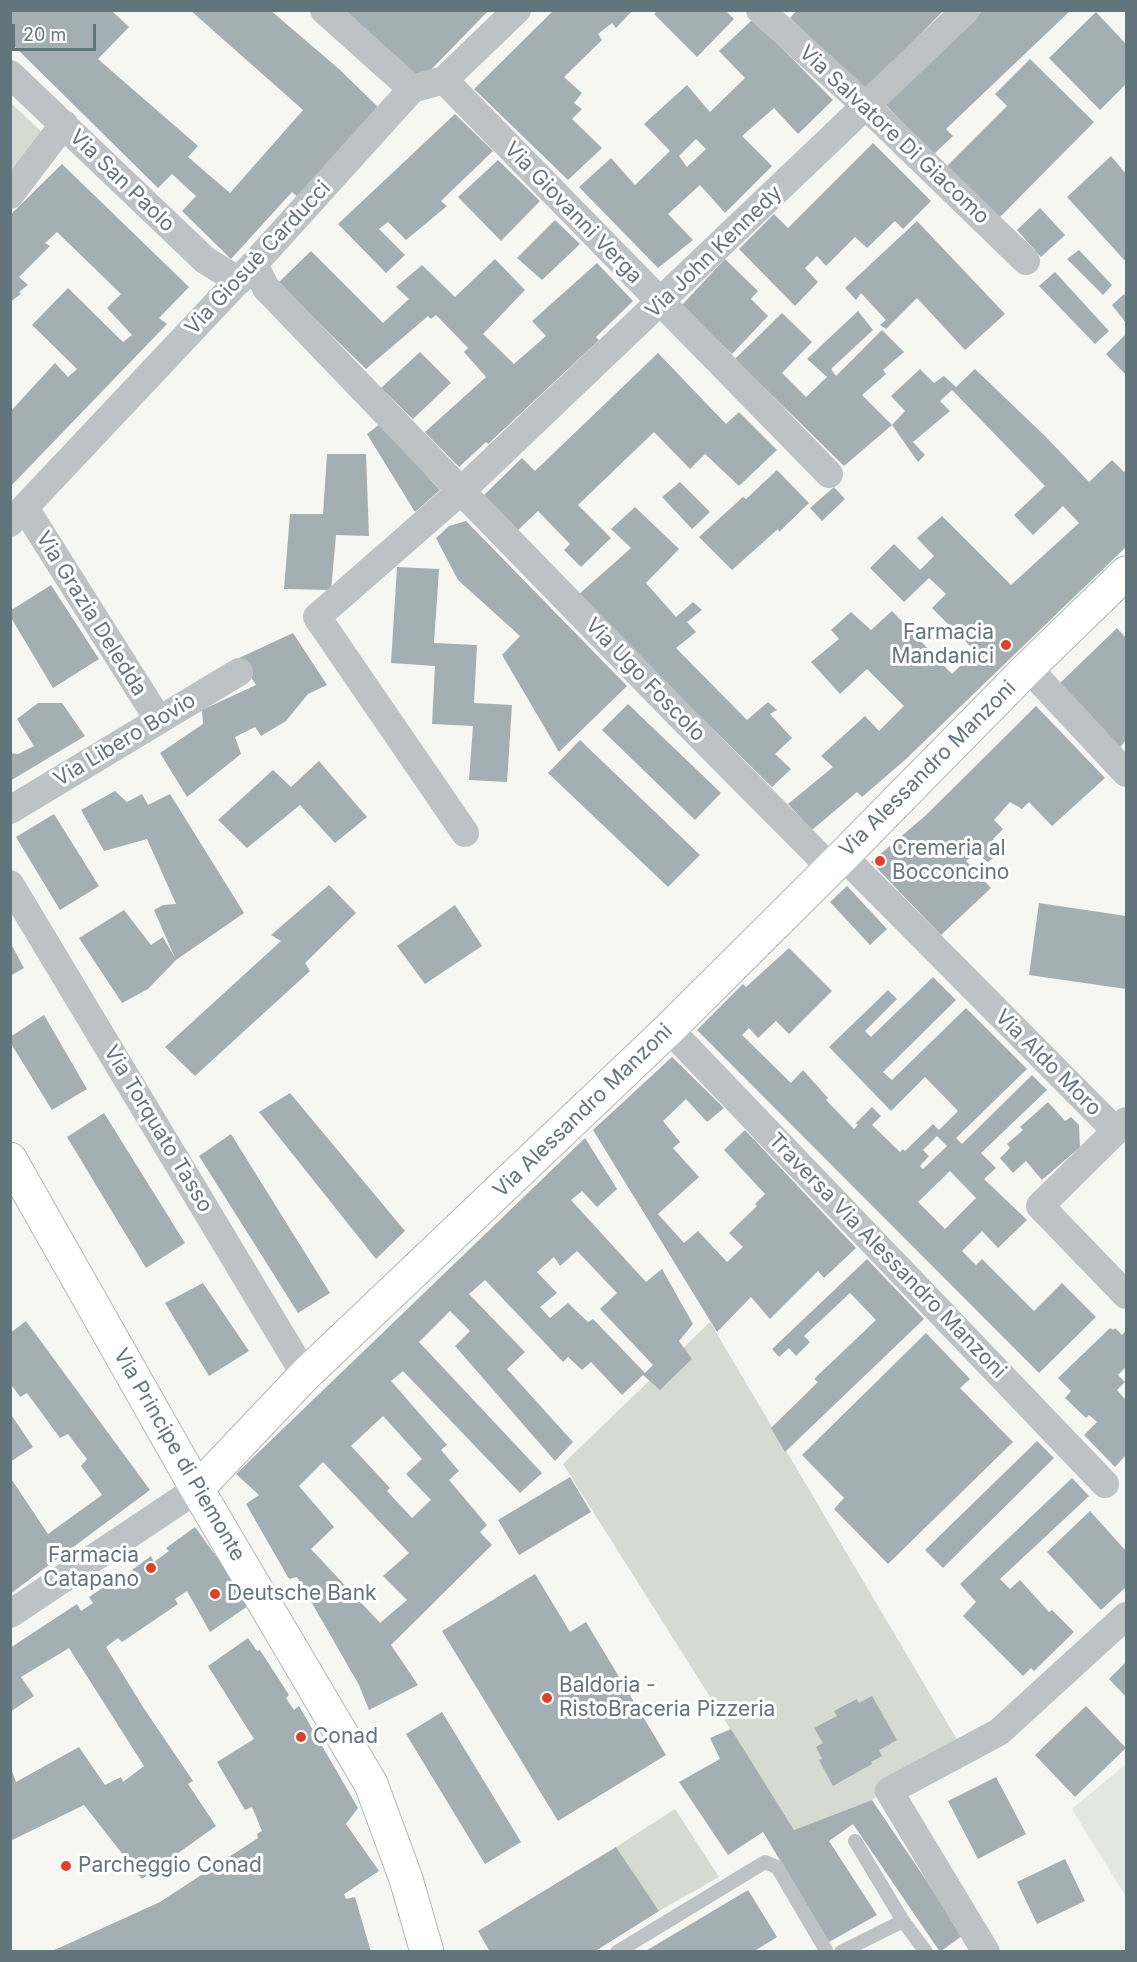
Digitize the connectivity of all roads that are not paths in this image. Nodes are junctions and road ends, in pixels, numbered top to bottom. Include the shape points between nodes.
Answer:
1 (324, 10) edge
2 (517, 10) edge
3 (760, 10) edge
4 (966, 10) edge
5 (10, 75) edge
6 (444, 80) junction
7 (412, 89) junction
8 (867, 107) junction
9 (64, 124) junction
10 (10, 195) edge
11 (1026, 261) dead end
12 (246, 273) junction
13 (660, 303) junction
14 (829, 474) dead end
15 (460, 491) junction
16 (18, 516) edge
17 (1126, 573) edge
18 (1028, 668) junction
19 (239, 672) dead end
20 (158, 719) junction
21 (1126, 773) edge
22 (10, 810) edge
23 (465, 833) dead end
24 (837, 862) junction
25 (10, 884) edge
26 (669, 1029) junction
27 (1121, 1126) edge
28 (10, 1159) edge
29 (1126, 1295) edge
30 (305, 1375) junction
31 (1105, 1484) dead end
32 (197, 1489) junction
33 (10, 1614) edge
34 (1126, 1616) edge
35 (855, 1841) dead end
36 (903, 1921) junction
37 (428, 1952) edge
38 (617, 1952) edge
39 (827, 1952) edge
40 (841, 1952) edge
41 (926, 1952) edge
42 (986, 1952) edge

1 - 7 street
2 - 6 street
3 - 8 street, Via Salvatore Di Giacomo
4 - 8 street, Via John Kennedy
5 - 9 street, Via San Paolo
6 - 7 street
6 - 13 street, Via Giovanni Verga
7 - 12 street, Via Giosuè Carducci
8 - 11 street, Via Salvatore Di Giacomo
8 - 13 street, Via John Kennedy
9 - 10 street
9 - 12 street, Via San Paolo via 205,260
12 - 15 street, Via Ugo Foscolo via 267,288
12 - 16 street, Via Giosuè Carducci
13 - 14 street, Via Giovanni Verga
13 - 15 street, Via John Kennedy
15 - 23 street via 317,617
15 - 24 street, Via Ugo Foscolo via 687,723
16 - 20 street, Via Grazia Deledda
17 - 18 street, Via Alessandro Manzoni
18 - 21 street
18 - 24 street, Via Alessandro Manzoni
19 - 20 street, Via Libero Bovio
20 - 22 street, Via Libero Bovio
24 - 26 street, Via Alessandro Manzoni
24 - 27 street, Via Aldo Moro
25 - 30 street, Via Torquato Tasso
26 - 30 street, Via Alessandro Manzoni
26 - 31 street, Traversa Via Alessandro Manzoni
27 - 29 street, Via Aldo Moro via 1040,1206
28 - 32 street, Via Principe di Piemonte
30 - 32 street, Via Alessandro Manzoni
32 - 33 street, Via Alessandro Manzoni
32 - 37 street, Via Principe di Piemonte via 371,1784
34 - 42 street via 999,1732 889,1791
35 - 36 lane
36 - 40 lane
36 - 41 lane
38 - 39 lane via 765,1862 777,1867

